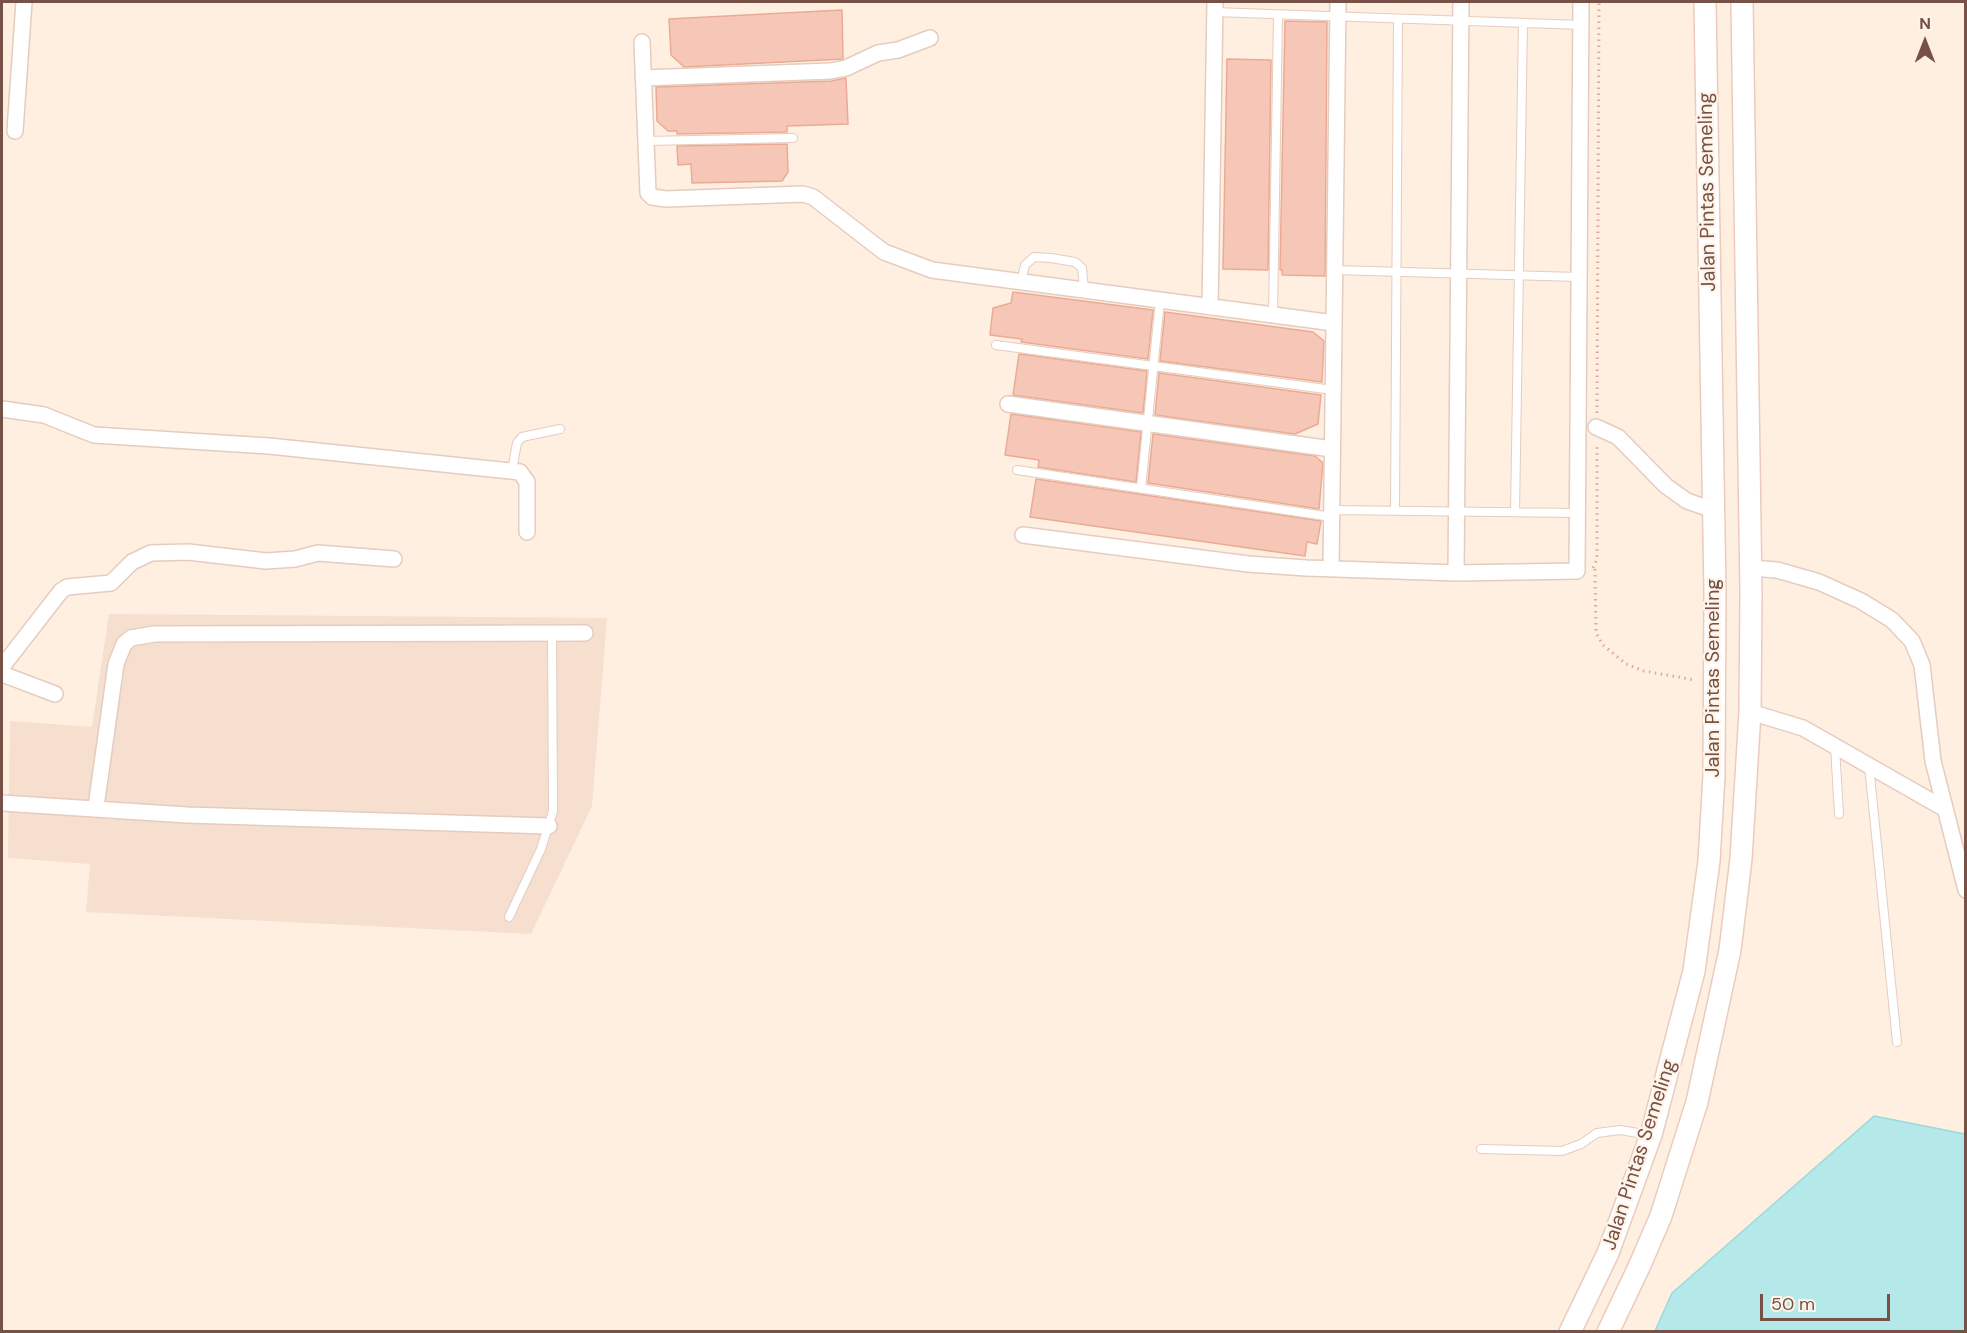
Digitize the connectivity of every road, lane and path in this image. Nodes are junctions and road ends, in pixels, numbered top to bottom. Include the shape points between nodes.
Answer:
1 (24, 2) edge
2 (1461, 2) edge
3 (1581, 2) edge
4 (1599, 2) edge
5 (1705, 2) edge
6 (1742, 2) edge
7 (1215, 7) edge
8 (1337, 9) edge
9 (1278, 15) junction
10 (1398, 19) junction
11 (1460, 21) junction
12 (1522, 23) junction
13 (1582, 25) junction
14 (930, 38) dead end
15 (642, 42) dead end
16 (643, 78) junction
17 (15, 131) dead end
18 (793, 138) dead end
19 (645, 141) junction
20 (1334, 270) junction
21 (1396, 273) junction
22 (1458, 275) junction
23 (1519, 276) junction
24 (1578, 277) junction
25 (1021, 282) junction
26 (1084, 290) junction
27 (1160, 300) junction
28 (1210, 307) junction
29 (1274, 316) junction
30 (1334, 324) junction
31 (996, 345) dead end
32 (1153, 366) junction
33 (1333, 390) junction
34 (1008, 404) dead end
35 (2, 408) edge
36 (1146, 425) junction
37 (1596, 428) junction
38 (560, 429) dead end
39 (1332, 449) junction
40 (512, 470) junction
41 (1017, 470) dead end
42 (1140, 488) junction
43 (1395, 510) junction
44 (1713, 510) junction
45 (1457, 512) junction
46 (1515, 512) junction
47 (1332, 513) junction
48 (1578, 513) junction
49 (527, 532) dead end
50 (1023, 535) dead end
51 (394, 559) dead end
52 (1595, 567) junction
53 (1750, 568) junction
54 (1331, 569) junction
55 (1577, 571) junction
56 (1456, 573) junction
57 (552, 633) junction
58 (585, 633) dead end
59 (2, 667) edge
60 (2, 674) edge
61 (1715, 682) junction
62 (55, 694) dead end
63 (1750, 712) junction
64 (1835, 745) junction
65 (1869, 766) junction
66 (2, 802) edge
67 (96, 807) junction
68 (1945, 808) junction
69 (1839, 814) dead end
70 (549, 825) junction
71 (1965, 890) edge
72 (509, 917) dead end
73 (1897, 1042) dead end
74 (1651, 1135) junction
75 (1480, 1149) dead end
76 (1570, 1332) edge
77 (1608, 1332) edge

1 - 17 street
2 - 11 street
3 - 13 street
4 - 37 path
5 - 44 main road, Jalan Pintas Semeling
6 - 53 main road, Jalan Pintas Semeling
7 - 9 lane
7 - 28 street
8 - 9 lane
8 - 10 lane
8 - 20 street
9 - 29 lane
10 - 11 lane
10 - 21 lane
11 - 12 lane
11 - 22 street
12 - 13 lane
12 - 23 lane
13 - 24 street
14 - 16 street via 831,71
15 - 16 street
16 - 19 street
18 - 19 lane
19 - 25 street via 648,193 652,197 803,194 813,197 900,260 932,270
20 - 21 lane
20 - 30 street
21 - 22 lane
21 - 43 lane
22 - 23 lane
22 - 45 street
23 - 24 lane
23 - 46 lane
24 - 48 street
25 - 26 street
25 - 26 lane via 1025,265 1034,257 1051,258 1075,262 1082,268
26 - 27 street
27 - 28 street
27 - 32 lane
28 - 29 street
29 - 30 street
30 - 33 street
31 - 32 lane
32 - 33 lane
32 - 36 lane
33 - 39 street
34 - 36 street
35 - 40 street via 31,412 94,435 269,446
36 - 39 street
36 - 42 lane
37 - 44 street via 1617,437 1666,486 1687,501
37 - 52 path
38 - 40 lane via 522,437 517,443
39 - 47 street
40 - 49 street via 520,472 527,482
41 - 42 lane
42 - 47 lane
43 - 45 lane
43 - 47 lane
44 - 61 main road, Jalan Pintas Semeling
45 - 46 lane
45 - 56 street
46 - 48 lane
47 - 54 street
48 - 55 street
50 - 54 street via 1248,564
51 - 59 street via 318,553 266,561 188,552 152,553 132,562 111,583 61,591
52 - 55 path
52 - 61 path via 1596,633 1603,645 1626,664 1644,671
53 - 63 main road, Jalan Pintas Semeling
53 - 68 street via 1778,570 1830,587 1892,620 1912,641 1922,665 1933,761
54 - 56 street
55 - 56 street
57 - 58 street
57 - 67 street via 154,634 131,638 124,644 116,664
57 - 70 lane via 553,811
60 - 62 street
61 - 74 main road, Jalan Pintas Semeling via 1711,828 1701,928 1687,1004
63 - 64 street via 1803,728
63 - 77 main road, Jalan Pintas Semeling via 1734,920 1705,1070 1661,1216
64 - 65 street
64 - 69 lane
65 - 68 street
65 - 73 lane
66 - 67 street
67 - 70 street via 187,815
68 - 71 street
70 - 72 lane
74 - 75 lane via 1620,1130 1597,1133 1562,1151
74 - 76 main road, Jalan Pintas Semeling via 1608,1253

